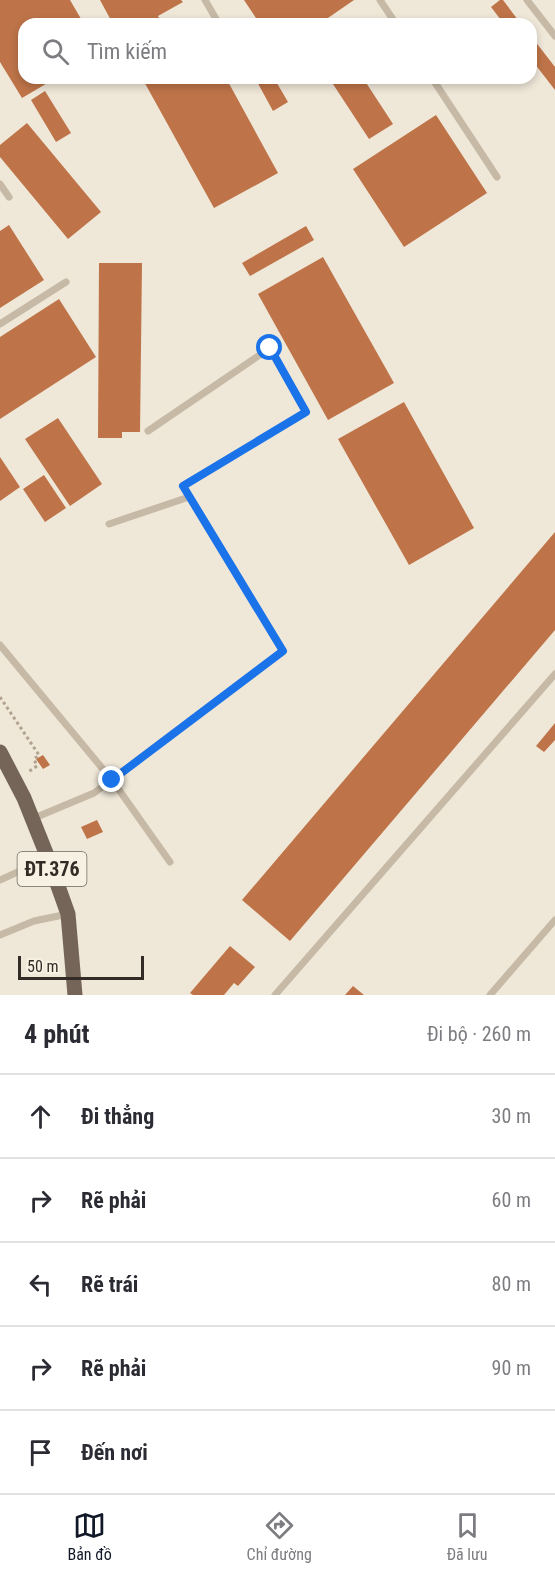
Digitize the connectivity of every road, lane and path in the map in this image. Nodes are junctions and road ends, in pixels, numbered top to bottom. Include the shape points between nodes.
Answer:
1 (205, 0) edge
2 (380, 0) edge
3 (527, 0) edge
4 (216, 18) edge
5 (392, 18) edge
6 (555, 36) edge
7 (436, 84) edge
8 (497, 177) dead end
9 (0, 184) edge
10 (9, 197) dead end
11 (66, 282) dead end
12 (0, 324) edge
13 (148, 430) dead end
14 (189, 497) junction
15 (109, 524) dead end
16 (0, 645) edge
17 (555, 674) edge
18 (0, 697) edge
19 (0, 752) edge
20 (16, 780) junction
21 (112, 780) junction
22 (32, 819) junction
23 (48, 858) junction
24 (170, 862) dead end
25 (0, 880) edge
26 (68, 914) junction
27 (555, 920) edge
28 (0, 935) edge
29 (75, 995) edge
30 (275, 995) edge
31 (490, 995) edge

1 - 4 lane
2 - 5 lane
3 - 6 lane
7 - 8 lane
9 - 10 lane
11 - 12 lane
13 - 14 lane via 270,348 306,412 183,486
14 - 15 lane
14 - 21 lane via 283,651
16 - 21 lane
17 - 30 lane
18 - 20 path via 39,755 34,759 37,766
19 - 20 main road, ĐT.376
20 - 22 main road, ĐT.376
21 - 22 lane via 94,793
21 - 24 lane
22 - 23 main road, ĐT.376
23 - 25 lane
23 - 26 main road, ĐT.376
26 - 28 lane via 34,921
26 - 29 main road, ĐT.376
27 - 31 lane

